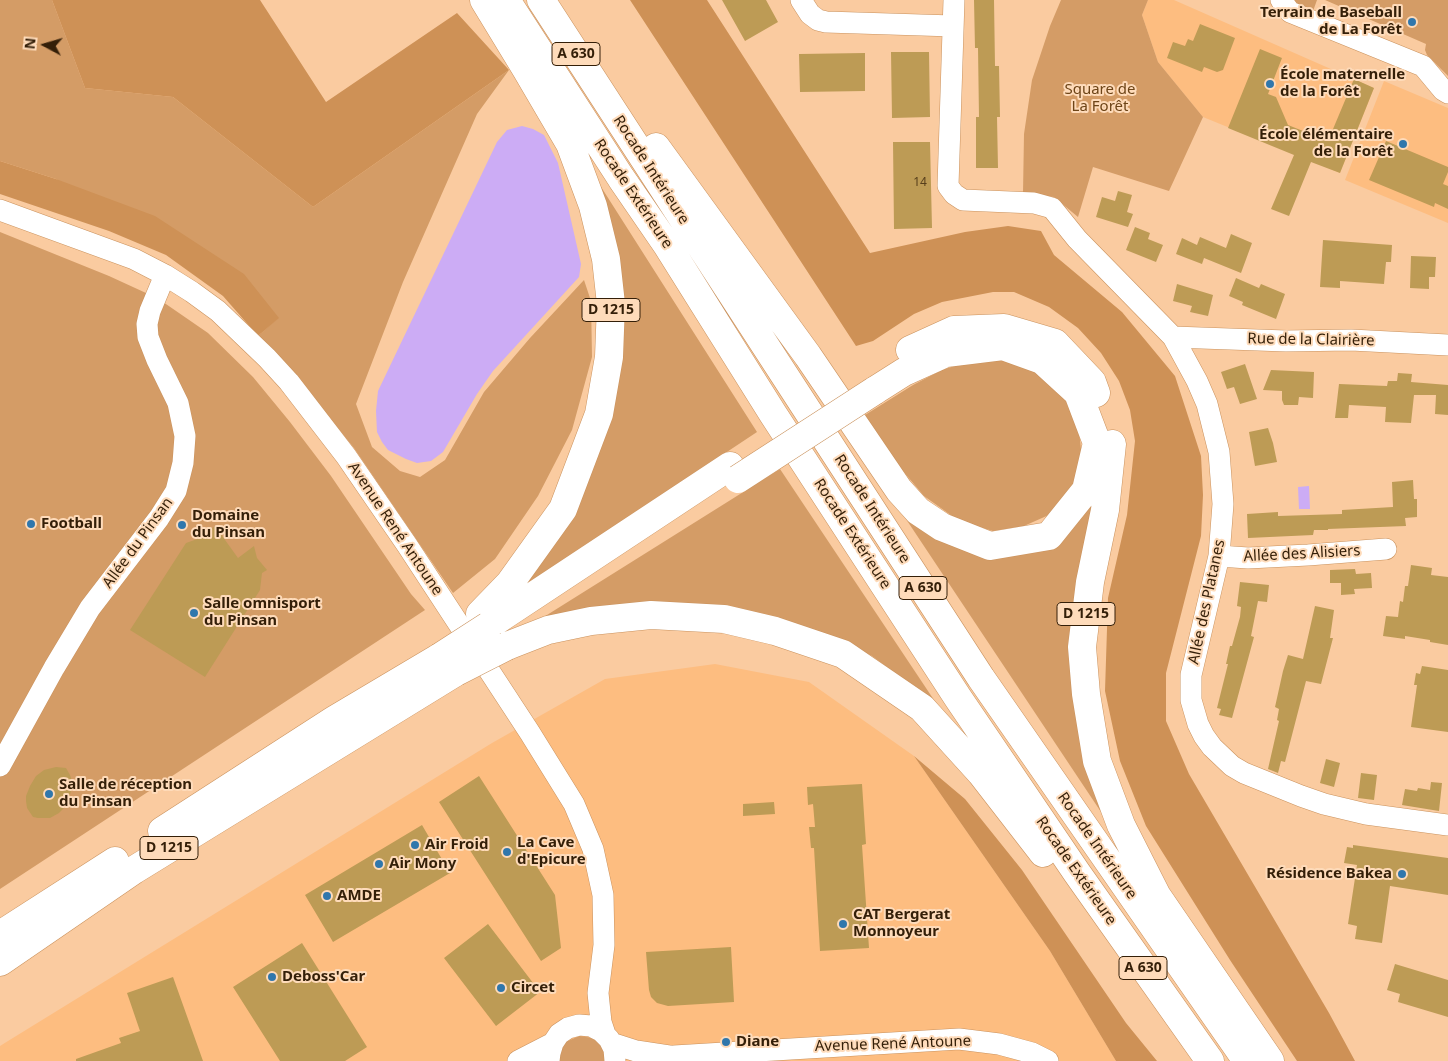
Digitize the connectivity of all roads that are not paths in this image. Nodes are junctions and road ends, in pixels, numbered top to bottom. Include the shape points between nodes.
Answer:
1 (484, 0) edge
2 (506, 0) edge
3 (541, 0) edge
4 (801, 0) edge
5 (954, 0) edge
6 (1281, 0) edge
7 (953, 26) junction
8 (1448, 93) edge
9 (611, 108) junction
10 (0, 210) edge
11 (165, 275) junction
12 (1173, 337) junction
13 (1448, 345) edge
14 (870, 384) junction
15 (1386, 549) dead end
16 (1219, 556) junction
17 (493, 630) junction
18 (445, 661) junction
19 (338, 731) junction
20 (0, 766) edge
21 (1448, 825) edge
22 (1077, 874) junction
23 (0, 935) edge
24 (0, 962) edge
25 (598, 993) junction
26 (572, 1027) junction
27 (610, 1046) edge
28 (551, 1052) edge
29 (674, 1056) junction
30 (518, 1061) edge
31 (652, 1061) edge
32 (1048, 1061) edge
33 (1210, 1061) edge
34 (1247, 1061) edge
35 (1270, 1061) edge

1 - 17 highway, D 1215 via 570,144 593,206 606,259 611,304 609,357 599,414 564,509 510,583
2 - 22 highway, Rocade Extérieure / A 630 via 958,698
3 - 9 highway, Rocade Intérieure / A 630
4 - 7 street via 810,14 826,22
5 - 7 street
6 - 8 street via 1290,12 1424,66
7 - 12 street, Allée des Platanes via 948,186 963,200 1034,203 1052,208 1077,239
9 - 14 highway via 660,150 808,356 899,490 918,511 942,528 990,546 1049,536 1086,490 1097,443 1078,393 1042,360 1003,346 946,353
9 - 34 highway, Rocade Intérieure / A 630 via 981,678
10 - 11 street, Avenue René Antoune via 134,259
11 - 20 street, Allée du Pinsan via 150,311 148,337 178,404 185,436 176,491 90,608
11 - 25 street, Avenue René Antoune via 218,311 289,382 346,456 407,545 569,796 593,849 603,896 604,945
12 - 13 street, Rue de la Clairière
12 - 16 street, Allée des Platanes via 1204,396 1214,428 1223,504
14 - 17 highway, D 1215
14 - 35 highway, D 1215 via 902,353 954,330 1004,328 1055,343 1092,382 1112,441 1105,510 1090,582 1082,646 1097,761 1121,826 1157,896
15 - 16 street, Allée des Alisiers via 1248,558
16 - 21 street, Allée des Platanes via 1190,687 1198,724 1212,747 1244,773 1331,806
17 - 18 highway, D 1215
17 - 18 highway, bridge
17 - 22 highway via 548,630 591,621 651,615 724,620 775,631 843,654 922,708 981,773 1052,865
18 - 19 highway, D 1215
19 - 23 highway, D 1215
19 - 24 highway, D 1215
22 - 33 highway, Rocade Extérieure / A 630
25 - 26 street, Avenue René Antoune
25 - 27 street, Avenue René Antoune via 602,1022
26 - 27 street via 591,1026 601,1031
26 - 28 street, Avenue René Antoune via 559,1034
27 - 29 street, Avenue René Antoune
28 - 30 street, Avenue René Antoune
29 - 31 street, Avenue René Antoune
29 - 32 street, Avenue René Antoune via 959,1039 999,1044

